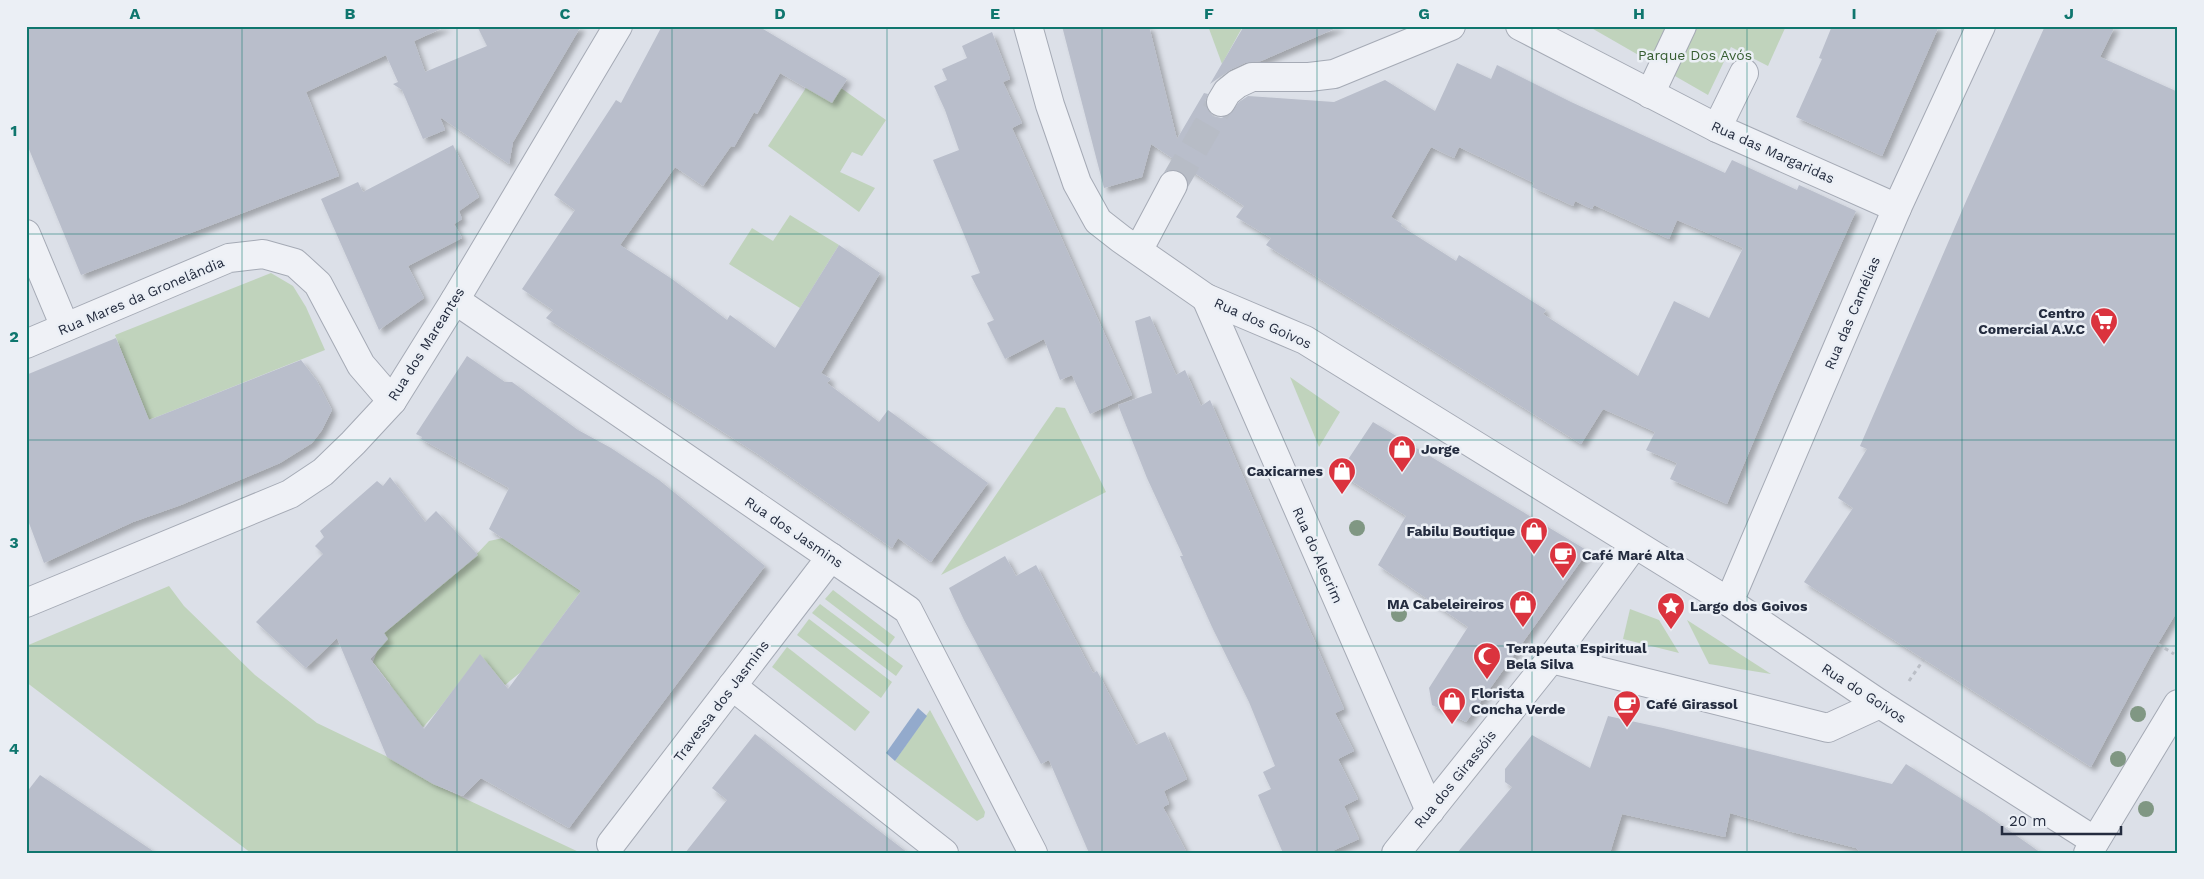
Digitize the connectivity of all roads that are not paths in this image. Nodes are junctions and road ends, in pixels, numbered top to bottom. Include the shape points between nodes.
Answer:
1 (618, 26) edge
2 (1028, 26) edge
3 (1451, 26) edge
4 (1520, 26) edge
5 (1682, 26) edge
6 (1981, 26) edge
7 (1744, 73) dead end
8 (1650, 94) junction
9 (1221, 102) tunnel mouth
10 (1717, 128) junction
11 (1173, 185) tunnel mouth
12 (1896, 208) junction
13 (26, 234) edge
14 (1139, 249) junction
15 (1206, 298) junction
16 (455, 300) junction
17 (66, 328) junction
18 (26, 344) edge
19 (392, 401) junction
20 (1634, 545) junction
21 (831, 557) junction
22 (1729, 602) junction
23 (26, 603) edge
24 (1551, 659) junction
25 (732, 686) junction
26 (1880, 704) junction
27 (2178, 704) edge
28 (1430, 811) junction
29 (611, 844) dead end
30 (2092, 847) edge
31 (944, 853) edge
32 (1033, 853) edge
33 (1396, 853) edge

1 - 16 street, Rua dos Mareantes
2 - 14 street, Rua dos Goivos via 1050,105 1077,183 1098,221
3 - 9 street via 1334,74 1252,76 1227,92
4 - 8 street, Rua das Margaridas
5 - 8 street
6 - 12 street, Rua das Camélias
7 - 10 street
8 - 10 street, Rua das Margaridas
10 - 12 street, Rua das Margaridas
11 - 14 street
12 - 22 street, Rua das Camélias
13 - 17 street
14 - 15 street, Rua dos Goivos
15 - 20 street, Rua dos Goivos via 1305,340
15 - 28 street, Rua do Alecrim
16 - 19 street, Rua dos Mareantes
16 - 21 street, Rua dos Jasmins
17 - 18 street, Rua Mares da Gronelândia
17 - 19 street, Rua Mares da Gronelândia via 229,258 263,254 295,263 318,284 361,365
19 - 23 street, Rua dos Mareantes via 323,472 290,494
20 - 22 street, Rua do Goivos
20 - 24 street, Rua dos Girassóis
21 - 25 street, Travessa dos Jasmins
21 - 32 street, Rua dos Jasmins via 908,610
22 - 26 street, Rua do Goivos
24 - 26 street via 1828,728
24 - 28 street, Rua dos Girassóis
25 - 29 street, Travessa dos Jasmins
25 - 31 street
26 - 30 street, Rua do Goivos
27 - 30 street
28 - 33 street, Rua dos Girassóis

